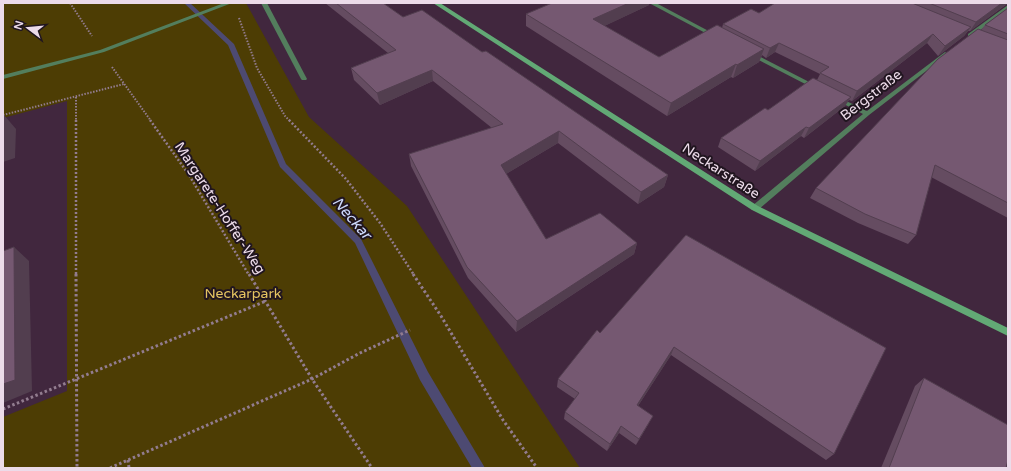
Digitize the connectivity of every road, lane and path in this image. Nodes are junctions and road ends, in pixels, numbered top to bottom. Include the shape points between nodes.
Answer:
1 (70, 3) edge
2 (229, 3) edge
3 (264, 3) edge
4 (436, 3) edge
5 (652, 3) edge
6 (1008, 7) edge
7 (238, 13) dead end
8 (963, 32) edge
9 (974, 36) junction
10 (721, 39) edge
11 (964, 39) edge
12 (952, 49) edge
13 (742, 50) edge
14 (102, 51) junction
15 (3, 77) edge
16 (304, 79) dead end
17 (124, 84) junction
18 (818, 89) edge
19 (832, 96) edge
20 (76, 97) junction
21 (867, 114) junction
22 (3, 115) edge
23 (755, 208) junction
24 (266, 301) junction
25 (410, 330) dead end
26 (1008, 332) edge
27 (77, 379) junction
28 (312, 379) junction
29 (3, 409) edge
30 (128, 460) junction
31 (77, 468) edge
32 (110, 468) edge
33 (129, 468) edge
34 (372, 468) edge
35 (537, 468) edge

1 - 14 path, Margarete-Hoffer-Weg
2 - 14 street
3 - 16 street
4 - 23 main road, Neckarstraße
5 - 10 street
6 - 9 street
7 - 35 path via 257,68 285,116 346,179 380,223 441,316 503,420
8 - 9 street
9 - 11 street
12 - 21 street, Bergstraße
13 - 18 street
14 - 15 street
14 - 17 path, Margarete-Hoffer-Weg
17 - 20 path
17 - 24 path, Margarete-Hoffer-Weg via 189,175
19 - 21 street
20 - 22 path
20 - 27 path
21 - 23 street, Bergstraße
23 - 26 main road, Neckarstraße
24 - 27 path
24 - 28 path, Margarete-Hoffer-Weg
25 - 28 path
27 - 29 path
27 - 31 path
28 - 30 path
28 - 34 path, Margarete-Hoffer-Weg
30 - 32 path
30 - 33 path

